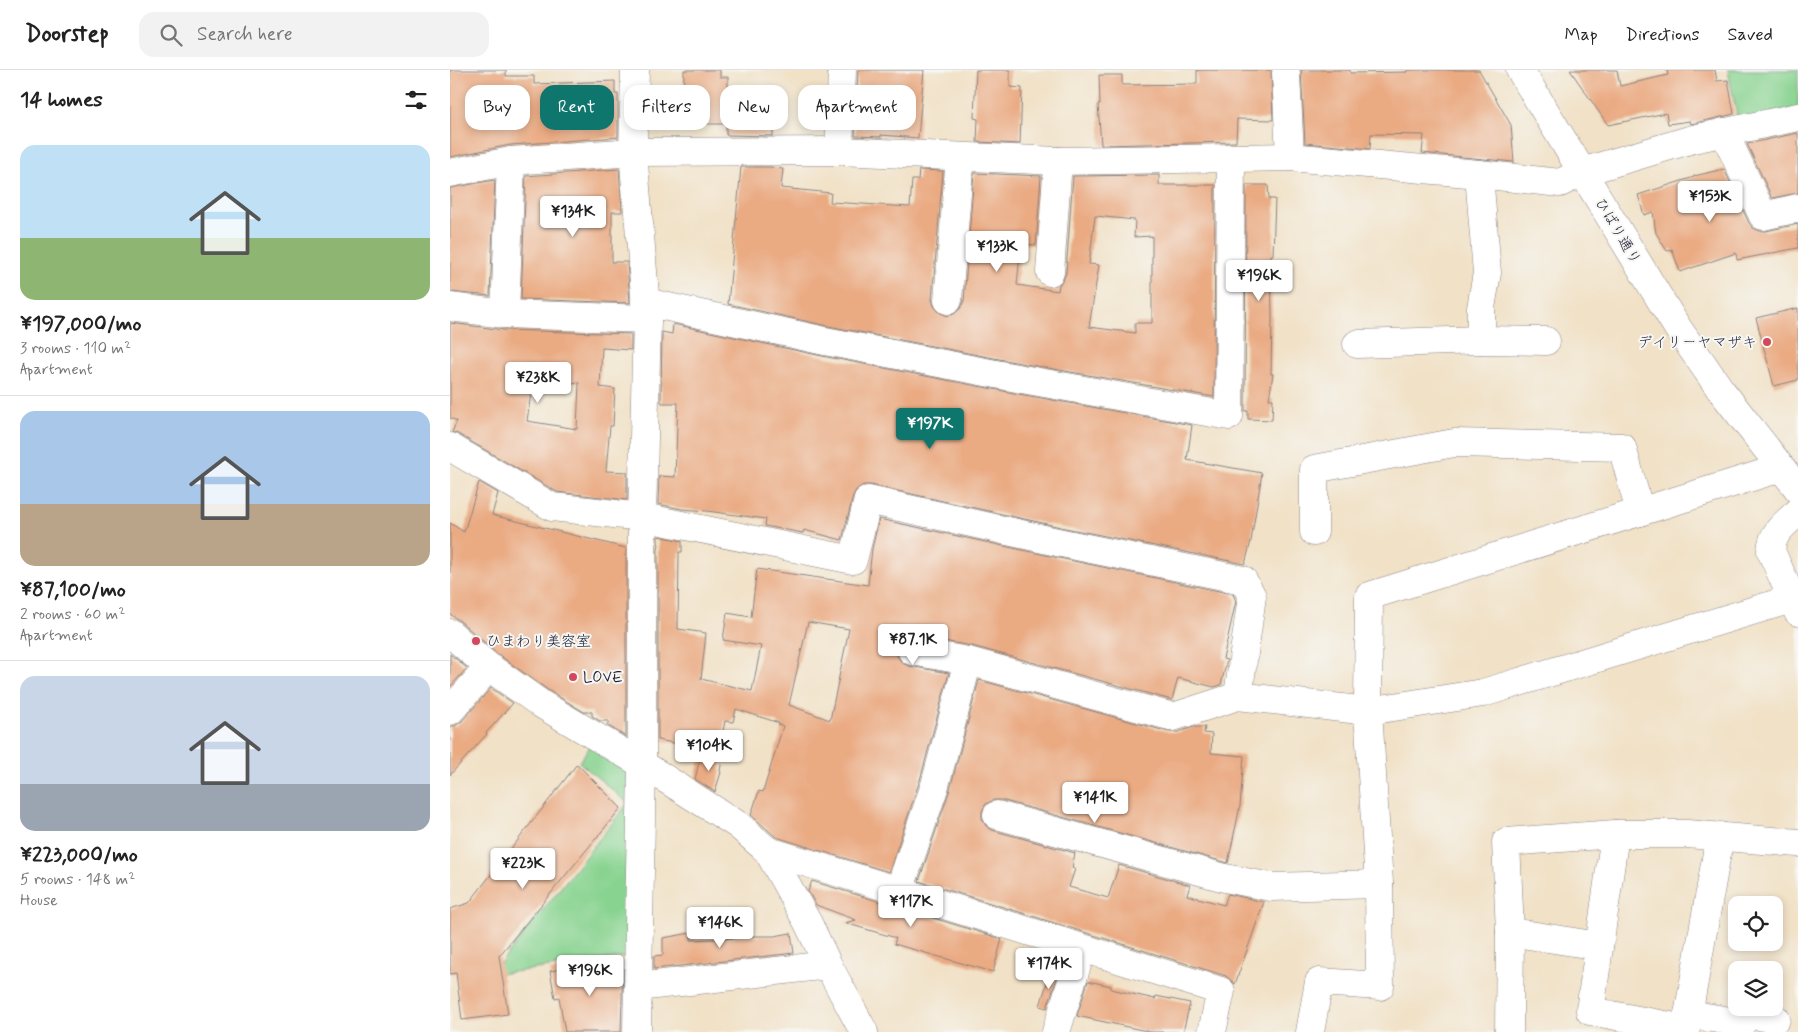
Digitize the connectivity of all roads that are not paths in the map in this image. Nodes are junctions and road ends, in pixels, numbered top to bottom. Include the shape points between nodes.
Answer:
1 (635, 70) edge
2 (842, 70) edge
3 (1520, 70) edge
4 (1286, 73) dead end
5 (1798, 117) edge
6 (1724, 132) junction
7 (839, 151) junction
8 (633, 152) junction
9 (960, 157) junction
10 (1290, 157) junction
11 (1231, 159) junction
12 (511, 161) junction
13 (1058, 161) junction
14 (1582, 172) junction
15 (450, 173) edge
16 (1479, 174) junction
17 (1798, 208) edge
18 (1050, 272) dead end
19 (948, 300) dead end
20 (450, 307) edge
21 (646, 311) junction
22 (505, 314) junction
23 (1482, 340) junction
24 (1546, 341) dead end
25 (1357, 344) dead end
26 (450, 447) edge
27 (1781, 468) junction
28 (1798, 489) edge
29 (1640, 512) junction
30 (1798, 512) edge
31 (642, 517) junction
32 (1314, 532) dead end
33 (1796, 602) edge
34 (450, 633) edge
35 (912, 651) dead end
36 (968, 661) junction
37 (489, 666) junction
38 (1238, 696) junction
39 (450, 711) edge
40 (1368, 711) junction
41 (642, 764) junction
42 (998, 816) dead end
43 (1615, 834) junction
44 (1720, 836) junction
45 (1798, 842) edge
46 (768, 851) junction
47 (1379, 884) junction
48 (899, 891) junction
49 (1510, 932) junction
50 (1599, 946) junction
51 (1082, 949) junction
52 (828, 965) junction
53 (638, 987) junction
54 (1776, 1020) dead end
55 (1686, 1025) edge
56 (637, 1032) edge
57 (864, 1032) edge
58 (1056, 1032) edge
59 (1212, 1032) edge
60 (1310, 1032) edge
61 (1509, 1032) edge

1 - 8 street
2 - 7 street
3 - 14 street, ひばり通り
4 - 10 street
5 - 6 street
6 - 14 street
6 - 17 street via 1764,216
7 - 8 street
7 - 9 street
8 - 12 street
8 - 21 street
9 - 13 street
9 - 19 street
10 - 11 street
10 - 16 street
11 - 13 street
11 - 21 street via 1229,416
12 - 15 street
12 - 22 street
13 - 18 street
14 - 16 street via 1560,183
14 - 27 street, ひばり通り via 1677,327
16 - 23 street via 1487,273 1481,308
20 - 22 street
21 - 22 street
21 - 31 street
23 - 24 street
23 - 25 street
26 - 31 street via 552,507
27 - 28 street, ひばり通り
27 - 29 street
29 - 32 street via 1622,447 1454,443 1314,469
29 - 40 street via 1368,596
30 - 33 street via 1779,529 1772,540 1771,551
31 - 38 street via 853,560 868,500 1062,544 1243,580 1252,596
31 - 41 street
33 - 40 street via 1483,693
34 - 37 street
35 - 36 street
36 - 38 street via 1173,717
36 - 48 street via 935,784
37 - 39 street
37 - 41 street via 541,704
38 - 40 street
40 - 47 street
41 - 46 street via 738,825
41 - 53 street
42 - 47 street via 1225,878 1271,887
43 - 44 street
43 - 49 street via 1506,842
43 - 50 street
44 - 45 street
44 - 55 street
46 - 48 street
46 - 52 street
47 - 60 street via 1380,986 1319,982
48 - 51 street
49 - 50 street
49 - 61 street
50 - 55 street via 1590,1011
51 - 58 street
51 - 59 street via 1221,990
52 - 53 street
52 - 57 street
53 - 56 street
54 - 55 street via 1745,1014 1742,1023

